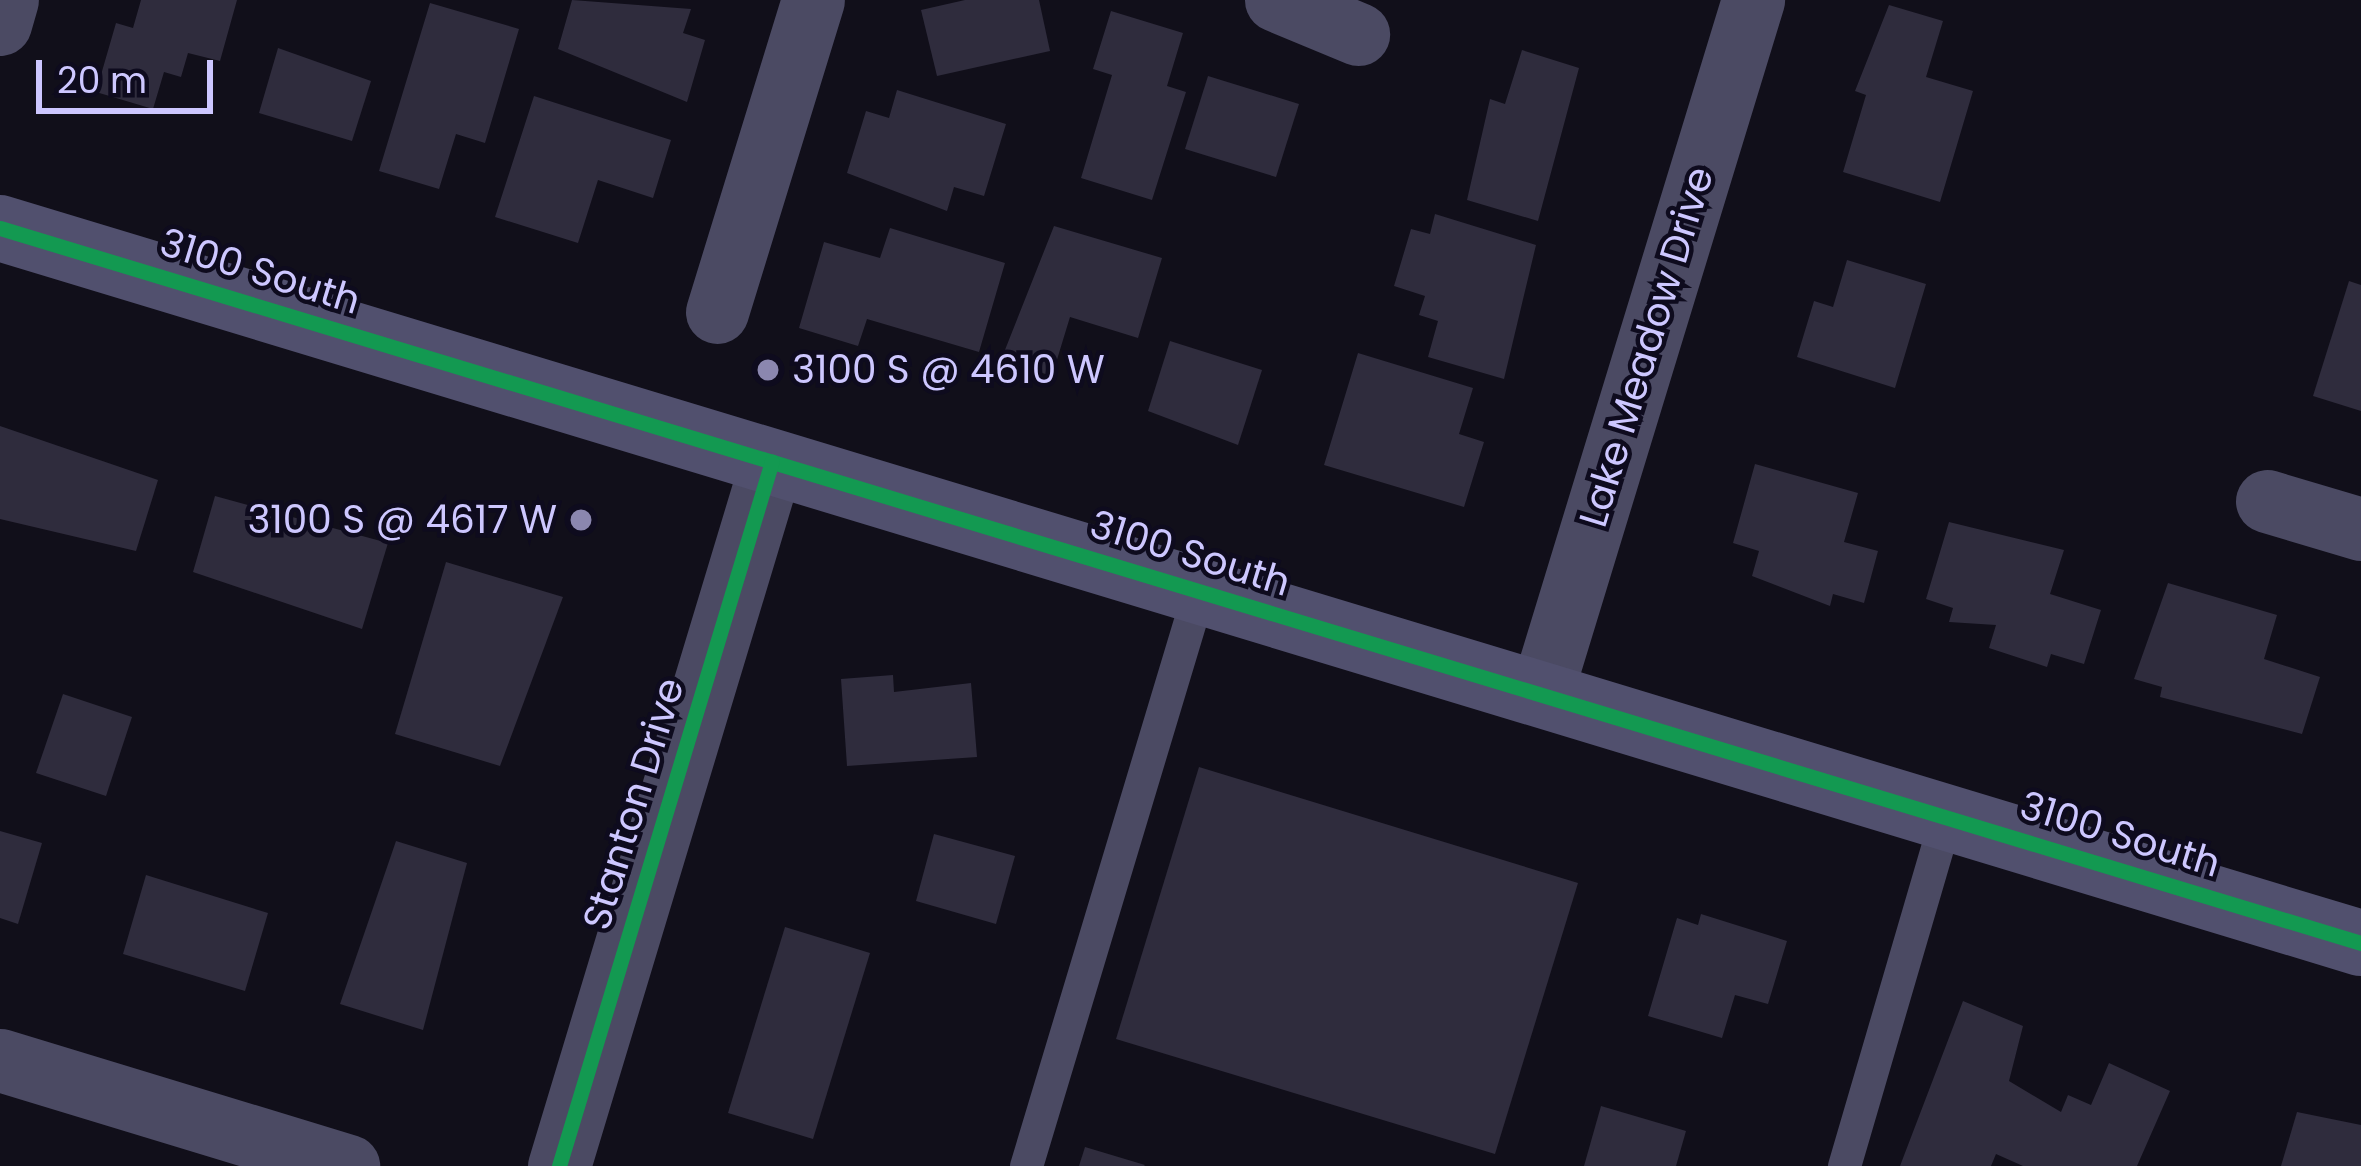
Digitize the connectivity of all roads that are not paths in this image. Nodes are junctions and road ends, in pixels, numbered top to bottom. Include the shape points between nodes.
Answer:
1 (7, 0) edge
2 (813, 0) edge
3 (1276, 0) edge
4 (1753, 0) edge
5 (0, 24) edge
6 (1358, 34) dead end
7 (0, 228) edge
8 (717, 311) dead end
9 (772, 461) junction
10 (2266, 501) dead end
11 (2361, 530) edge
12 (1198, 591) junction
13 (1541, 694) junction
14 (1946, 817) junction
15 (2361, 943) edge
16 (0, 1060) edge
17 (348, 1166) edge
18 (559, 1166) edge
19 (1026, 1166) edge
20 (1844, 1166) edge

1 - 5 street
2 - 8 street
3 - 6 street
4 - 13 street, Lake Meadow Drive
7 - 9 main road, 3100 South
9 - 12 main road, 3100 South
9 - 18 street, Stanton Drive
10 - 11 street
12 - 13 main road, 3100 South
12 - 19 lane
13 - 14 main road, 3100 South
14 - 15 main road, 3100 South
14 - 20 lane
16 - 17 street

